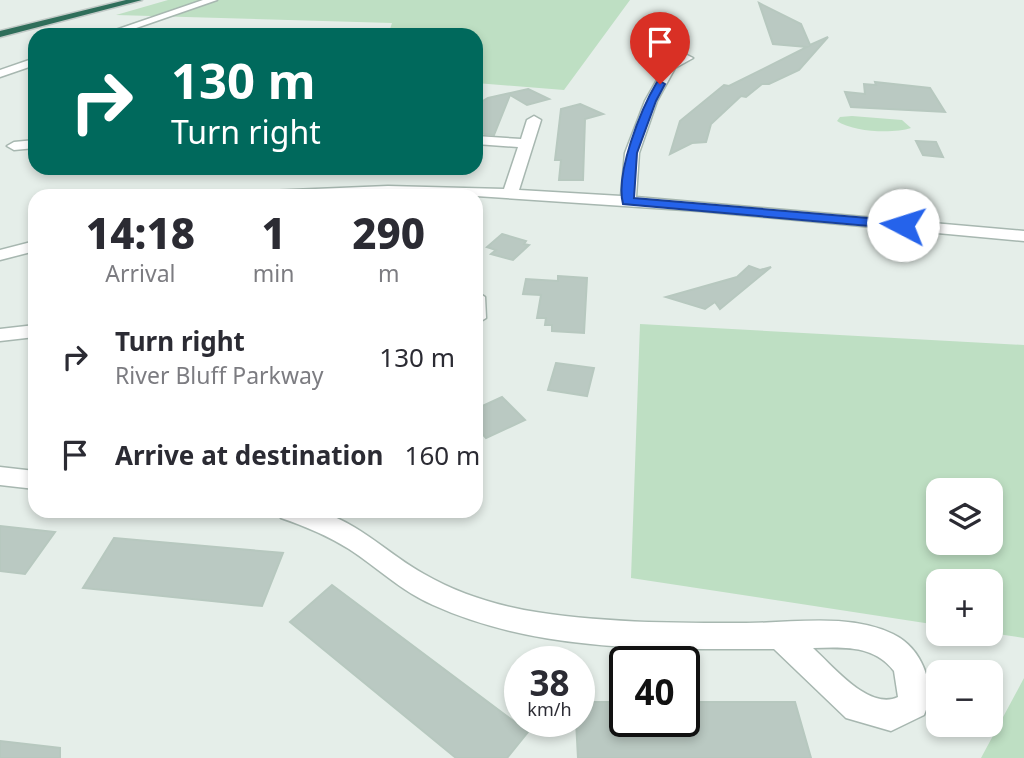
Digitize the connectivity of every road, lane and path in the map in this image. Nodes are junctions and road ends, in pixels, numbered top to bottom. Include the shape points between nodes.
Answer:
1 (106, 0) edge
2 (137, 0) edge
3 (212, 0) edge
4 (0, 26) edge
5 (127, 28) edge
6 (0, 34) edge
7 (687, 58) dead end
8 (28, 64) edge
9 (0, 74) edge
10 (534, 120) dead end
11 (483, 141) edge
12 (526, 144) junction
13 (28, 145) edge
14 (14, 146) dead end
15 (483, 193) edge
16 (510, 194) junction
17 (628, 201) junction
18 (1024, 236) edge
19 (28, 248) edge
20 (0, 255) edge
21 (28, 332) edge
22 (0, 335) edge
23 (0, 476) edge
24 (28, 479) edge
25 (310, 518) edge
26 (780, 636) dead end

1 - 4 highway
2 - 6 highway
3 - 5 street
7 - 17 street via 670,66 651,101 632,153
8 - 9 street
10 - 12 street
11 - 12 street
12 - 16 street
13 - 14 street
15 - 16 street
16 - 17 street
17 - 18 street
19 - 20 street
21 - 22 street
23 - 24 street
25 - 26 street via 359,543 443,598 513,621 640,634

